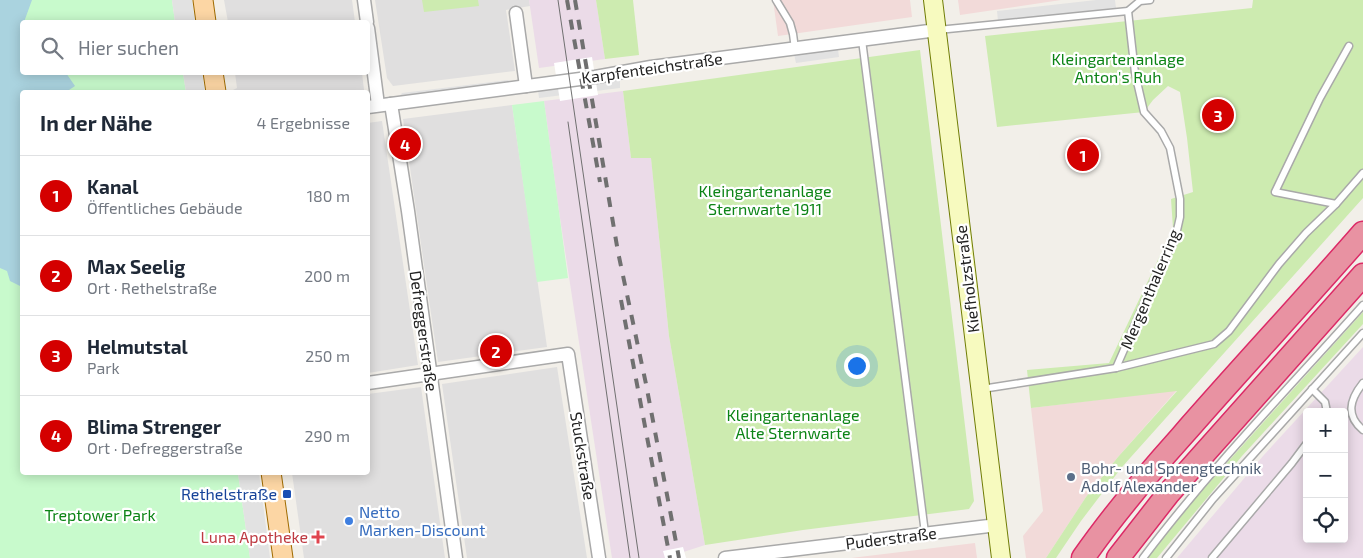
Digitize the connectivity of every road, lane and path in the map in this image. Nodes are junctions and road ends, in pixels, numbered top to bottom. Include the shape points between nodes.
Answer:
1 (202, 0) edge
2 (364, 0) edge
3 (776, 0) edge
4 (934, 0) edge
5 (1150, 0) edge
6 (1128, 11) junction
7 (516, 12) dead end
8 (206, 20) edge
9 (367, 20) edge
10 (937, 30) junction
11 (862, 40) junction
12 (370, 42) edge
13 (1349, 46) dead end
14 (795, 49) junction
15 (213, 75) edge
16 (526, 86) junction
17 (216, 90) edge
18 (379, 105) edge
19 (1363, 173) edge
20 (1336, 204) junction
21 (1363, 233) edge
22 (1363, 275) edge
23 (1363, 305) edge
24 (1363, 333) edge
25 (1116, 368) junction
26 (430, 374) junction
27 (370, 384) edge
28 (1363, 384) edge
29 (980, 389) junction
30 (1312, 389) junction
31 (1326, 408) edge
32 (1363, 430) edge
33 (1303, 449) edge
34 (271, 475) edge
35 (997, 525) junction
36 (925, 534) junction
37 (283, 558) edge
38 (456, 558) edge
39 (599, 558) edge
40 (725, 558) edge
41 (1001, 558) edge
42 (1084, 558) edge
43 (1118, 558) edge
44 (1143, 558) edge
45 (1166, 558) edge
46 (1212, 558) edge

1 - 8 main road
2 - 9 street
3 - 14 lane via 790,23
4 - 10 street, Kiefholzstraße
5 - 6 lane via 1140,1
6 - 10 lane
6 - 25 lane, Mergenthalerring via 1135,73 1144,112 1161,131 1170,148 1180,199 1180,217 1174,239
7 - 16 street
10 - 11 street, Karpfenteichstraße
10 - 29 street, Kiefholzstraße
11 - 14 street, Karpfenteichstraße
11 - 36 lane
12 - 18 street, Defreggerstraße
13 - 20 lane via 1275,192
14 - 16 street, Karpfenteichstraße
15 - 17 main road
16 - 18 street, Karpfenteichstraße
18 - 26 street, Defreggerstraße via 408,211
19 - 20 lane
20 - 25 lane, Mergenthalerring via 1301,239 1229,331 1214,344
21 - 42 highway via 1141,482
22 - 43 highway via 1168,494
23 - 44 lane via 1212,474
24 - 30 lane
25 - 29 lane, Mergenthalerring
26 - 27 street
26 - 38 street, Defreggerstraße
26 - 39 street, Stuckstraße via 568,354
28 - 32 lane via 1350,404 1352,415
29 - 35 street, Kiefholzstraße
30 - 31 lane via 1325,402
30 - 45 lane via 1213,499
33 - 46 lane
34 - 37 main road
35 - 36 street, Puderstraße
35 - 41 street, Kiefholzstraße
36 - 40 street, Puderstraße

